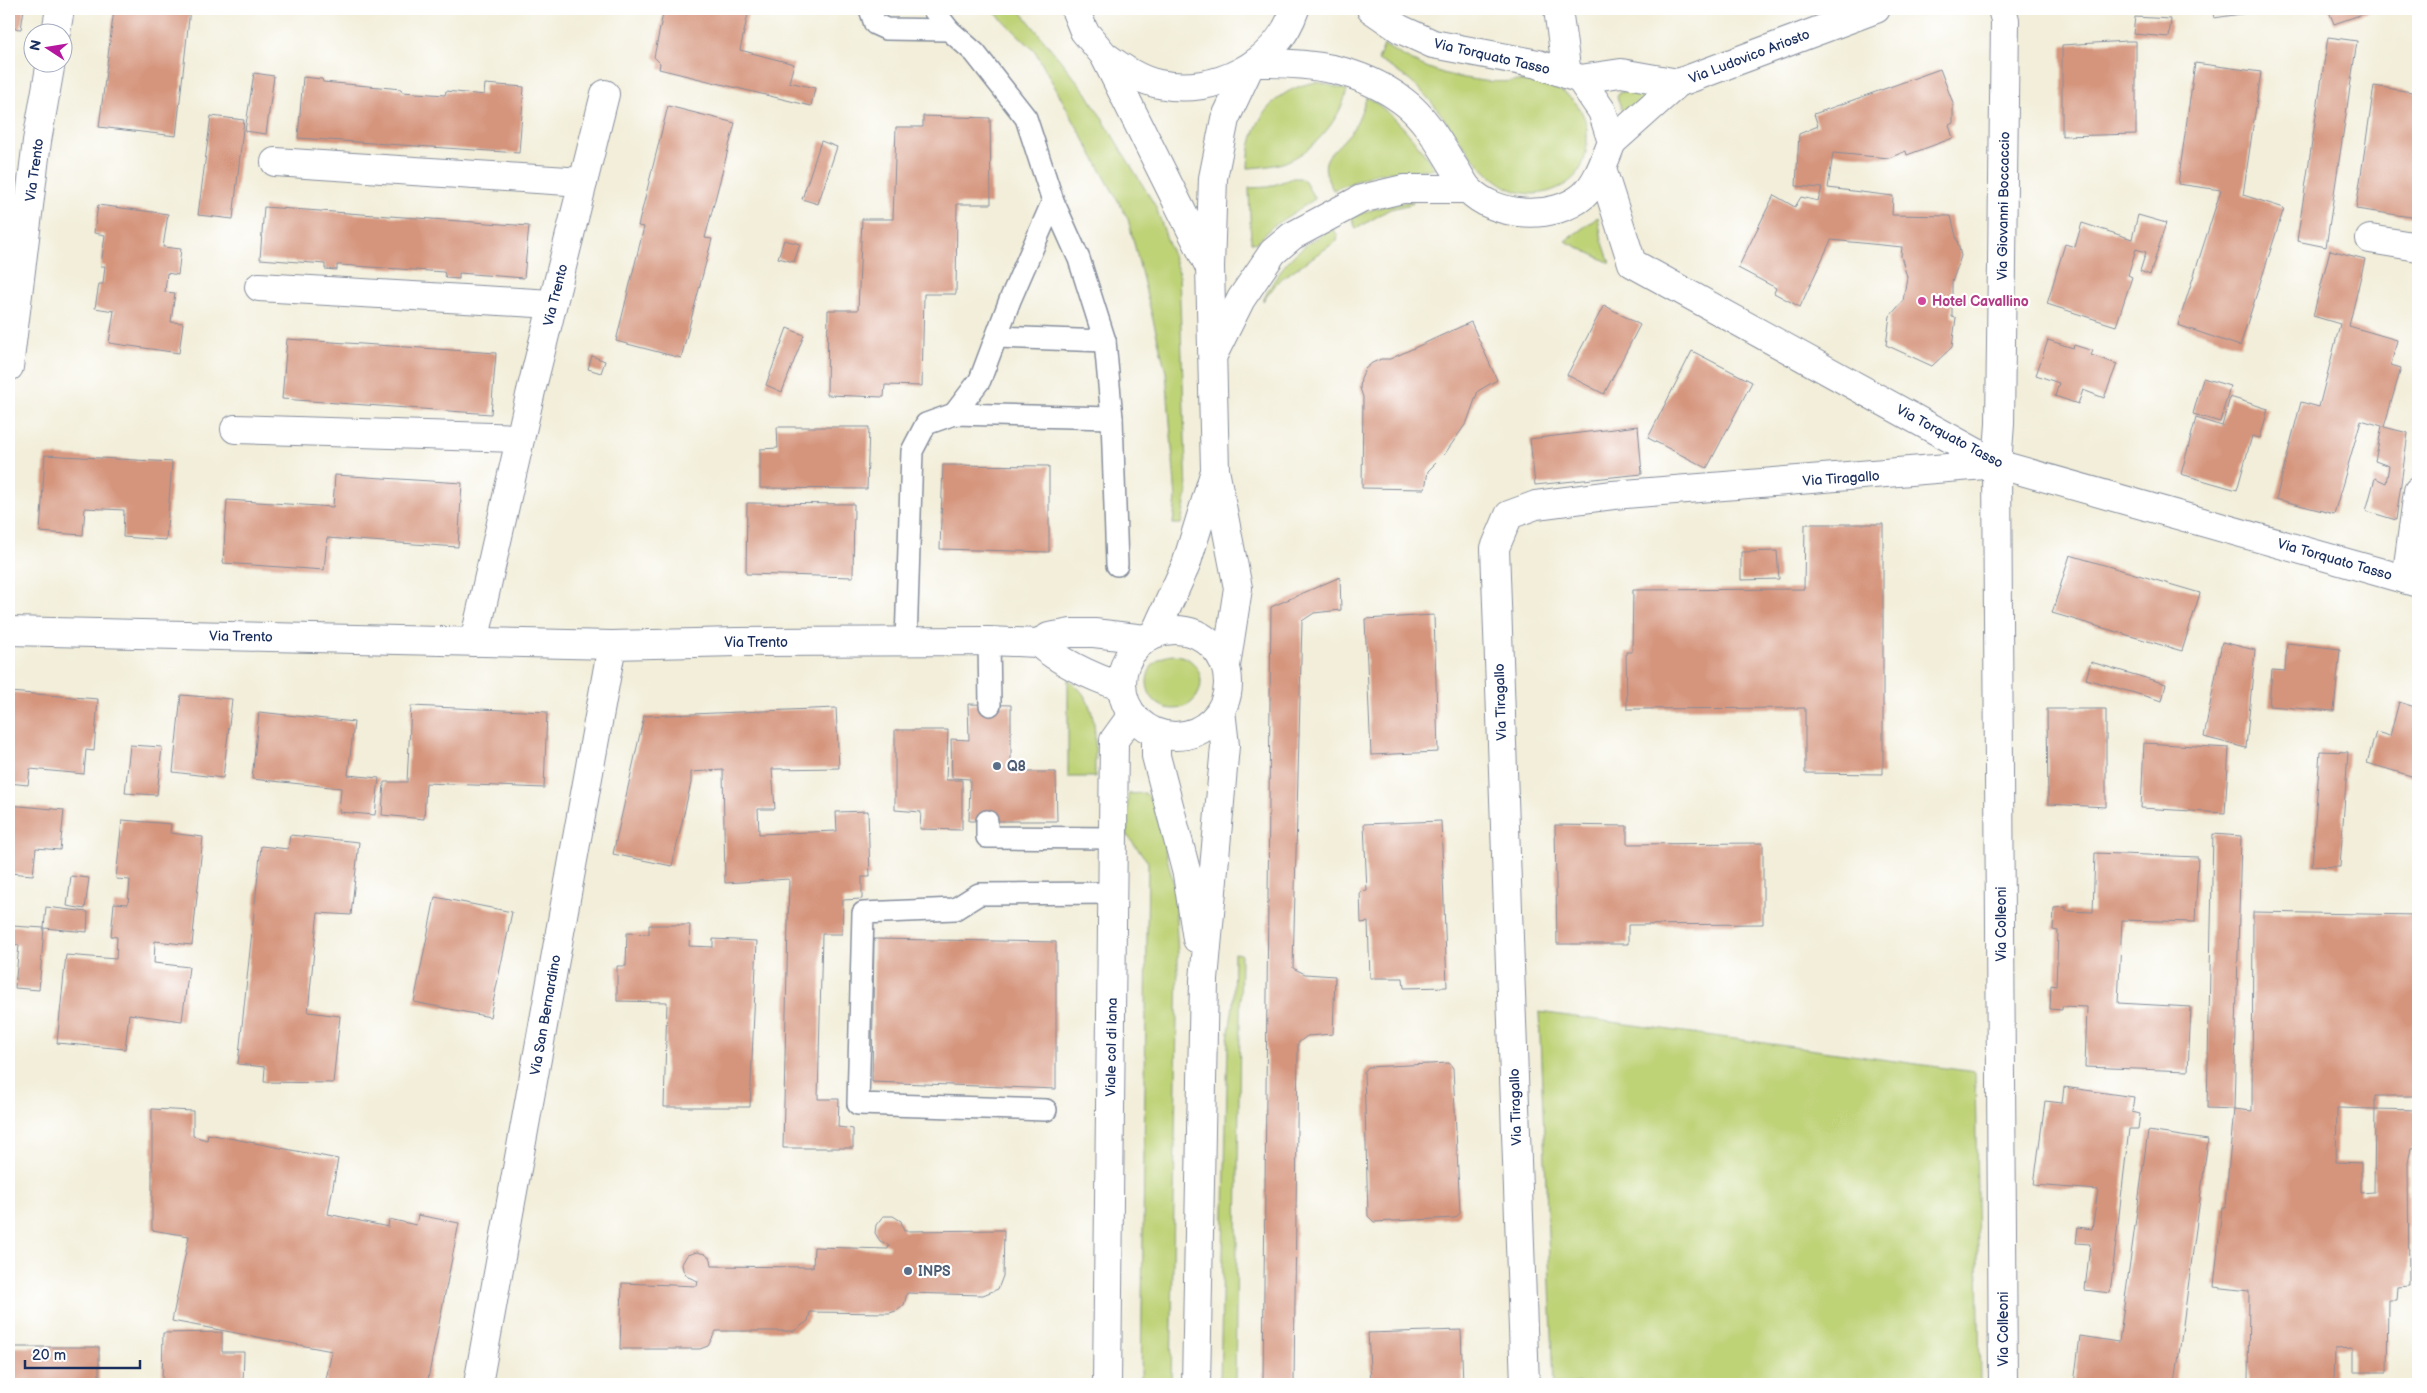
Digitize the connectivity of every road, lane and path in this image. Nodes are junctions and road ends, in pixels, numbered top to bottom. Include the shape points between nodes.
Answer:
1 (60, 9) edge
2 (870, 9) edge
3 (932, 9) edge
4 (1060, 9) edge
5 (1296, 9) edge
6 (1371, 9) edge
7 (1558, 9) edge
8 (1876, 9) edge
9 (2002, 9) edge
10 (1080, 20) edge
11 (58, 22) edge
12 (949, 30) junction
13 (1104, 55) junction
14 (1252, 66) junction
15 (49, 72) edge
16 (1574, 77) junction
17 (1678, 83) junction
18 (605, 94) dead end
19 (1612, 142) junction
20 (275, 162) dead end
21 (1602, 168) junction
22 (583, 182) junction
23 (1468, 189) junction
24 (1054, 201) junction
25 (2370, 239) dead end
26 (2418, 247) edge
27 (1210, 267) junction
28 (259, 287) dead end
29 (552, 304) junction
30 (997, 337) junction
31 (1105, 341) junction
32 (1214, 355) junction
33 (9, 367) edge
34 (954, 414) junction
35 (1112, 418) junction
36 (235, 429) dead end
37 (520, 438) junction
38 (1997, 464) junction
39 (1215, 470) junction
40 (2418, 491) edge
41 (1118, 565) dead end
42 (2412, 582) edge
43 (9, 631) edge
44 (1150, 636) junction
45 (989, 641) junction
46 (474, 642) junction
47 (906, 643) junction
48 (1038, 643) junction
49 (612, 645) junction
50 (1226, 666) junction
51 (1122, 687) junction
52 (990, 705) dead end
53 (1222, 710) junction
54 (1132, 715) junction
55 (1156, 733) junction
56 (987, 821) dead end
57 (1113, 838) junction
58 (1114, 893) junction
59 (1204, 980) junction
60 (1046, 1110) dead end
61 (478, 1384) edge
62 (1107, 1384) edge
63 (1196, 1384) edge
64 (1525, 1384) edge
65 (2003, 1384) edge

1 - 11 street
2 - 12 lane via 875,24 886,29
3 - 12 lane
4 - 10 street
5 - 14 street via 1276,43
6 - 16 street, Via Torquato Tasso via 1400,29 1433,44 1538,64
7 - 16 street
8 - 17 street, Via Ludovico Ariosto
9 - 38 street, Via Giovanni Boccaccio via 2005,20
10 - 13 street
12 - 24 lane via 976,53 1026,118
13 - 14 street via 1130,73 1159,84 1190,86 1221,81
13 - 27 street
14 - 23 street via 1292,62 1320,65 1361,76 1404,102 1435,136
14 - 27 street via 1225,119 1214,178
15 - 33 street, Via Trento via 37,141
16 - 17 street, Via Ludovico Ariosto via 1621,73
16 - 19 street via 1602,111
17 - 19 street, Via Ludovico Ariosto
18 - 22 street, Via Trento
19 - 21 street
20 - 22 street
21 - 23 street via 1584,194 1553,211 1511,210 1488,203
21 - 38 street, Via Torquato Tasso via 1632,263
22 - 29 street, Via Trento
23 - 32 street via 1403,188 1361,199 1292,236 1273,252 1241,299
24 - 30 lane
24 - 31 lane via 1079,259
25 - 26 street
27 - 32 street
28 - 29 street
29 - 37 street, Via Trento
30 - 31 lane
30 - 34 lane via 980,380
31 - 35 lane
32 - 39 street
34 - 35 lane
34 - 47 lane via 926,424 912,451
35 - 41 lane
36 - 37 street
37 - 46 street, Via Trento
38 - 42 street, Via Torquato Tasso
38 - 64 street, Via Tiragallo via 1613,495 1536,505 1509,515 1495,548
38 - 65 street, Via Colleoni
39 - 44 street via 1186,565
39 - 50 street via 1238,588
40 - 42 street
43 - 46 street, Via Trento
44 - 48 street, Via Trento via 1071,633 1049,637
44 - 50 street via 1169,630 1197,634 1210,642
44 - 51 street via 1134,648 1127,660
45 - 47 street, Via Trento
45 - 48 street, Via Trento
45 - 52 lane
46 - 49 street, Via Trento
47 - 49 street, Via Trento
48 - 51 street via 1052,655 1095,678
49 - 61 street, Via San Bernardino
50 - 53 street via 1227,696
51 - 54 street
53 - 55 street via 1199,731 1178,736
53 - 59 street via 1225,746
54 - 55 street
54 - 57 street, Viale col di lana via 1114,740
55 - 59 street via 1156,756 1187,874
56 - 57 lane via 987,838
57 - 58 street, Viale col di lana
58 - 60 lane via 979,894 955,910 862,913 858,1104
58 - 62 street, Viale col di lana
59 - 63 street

